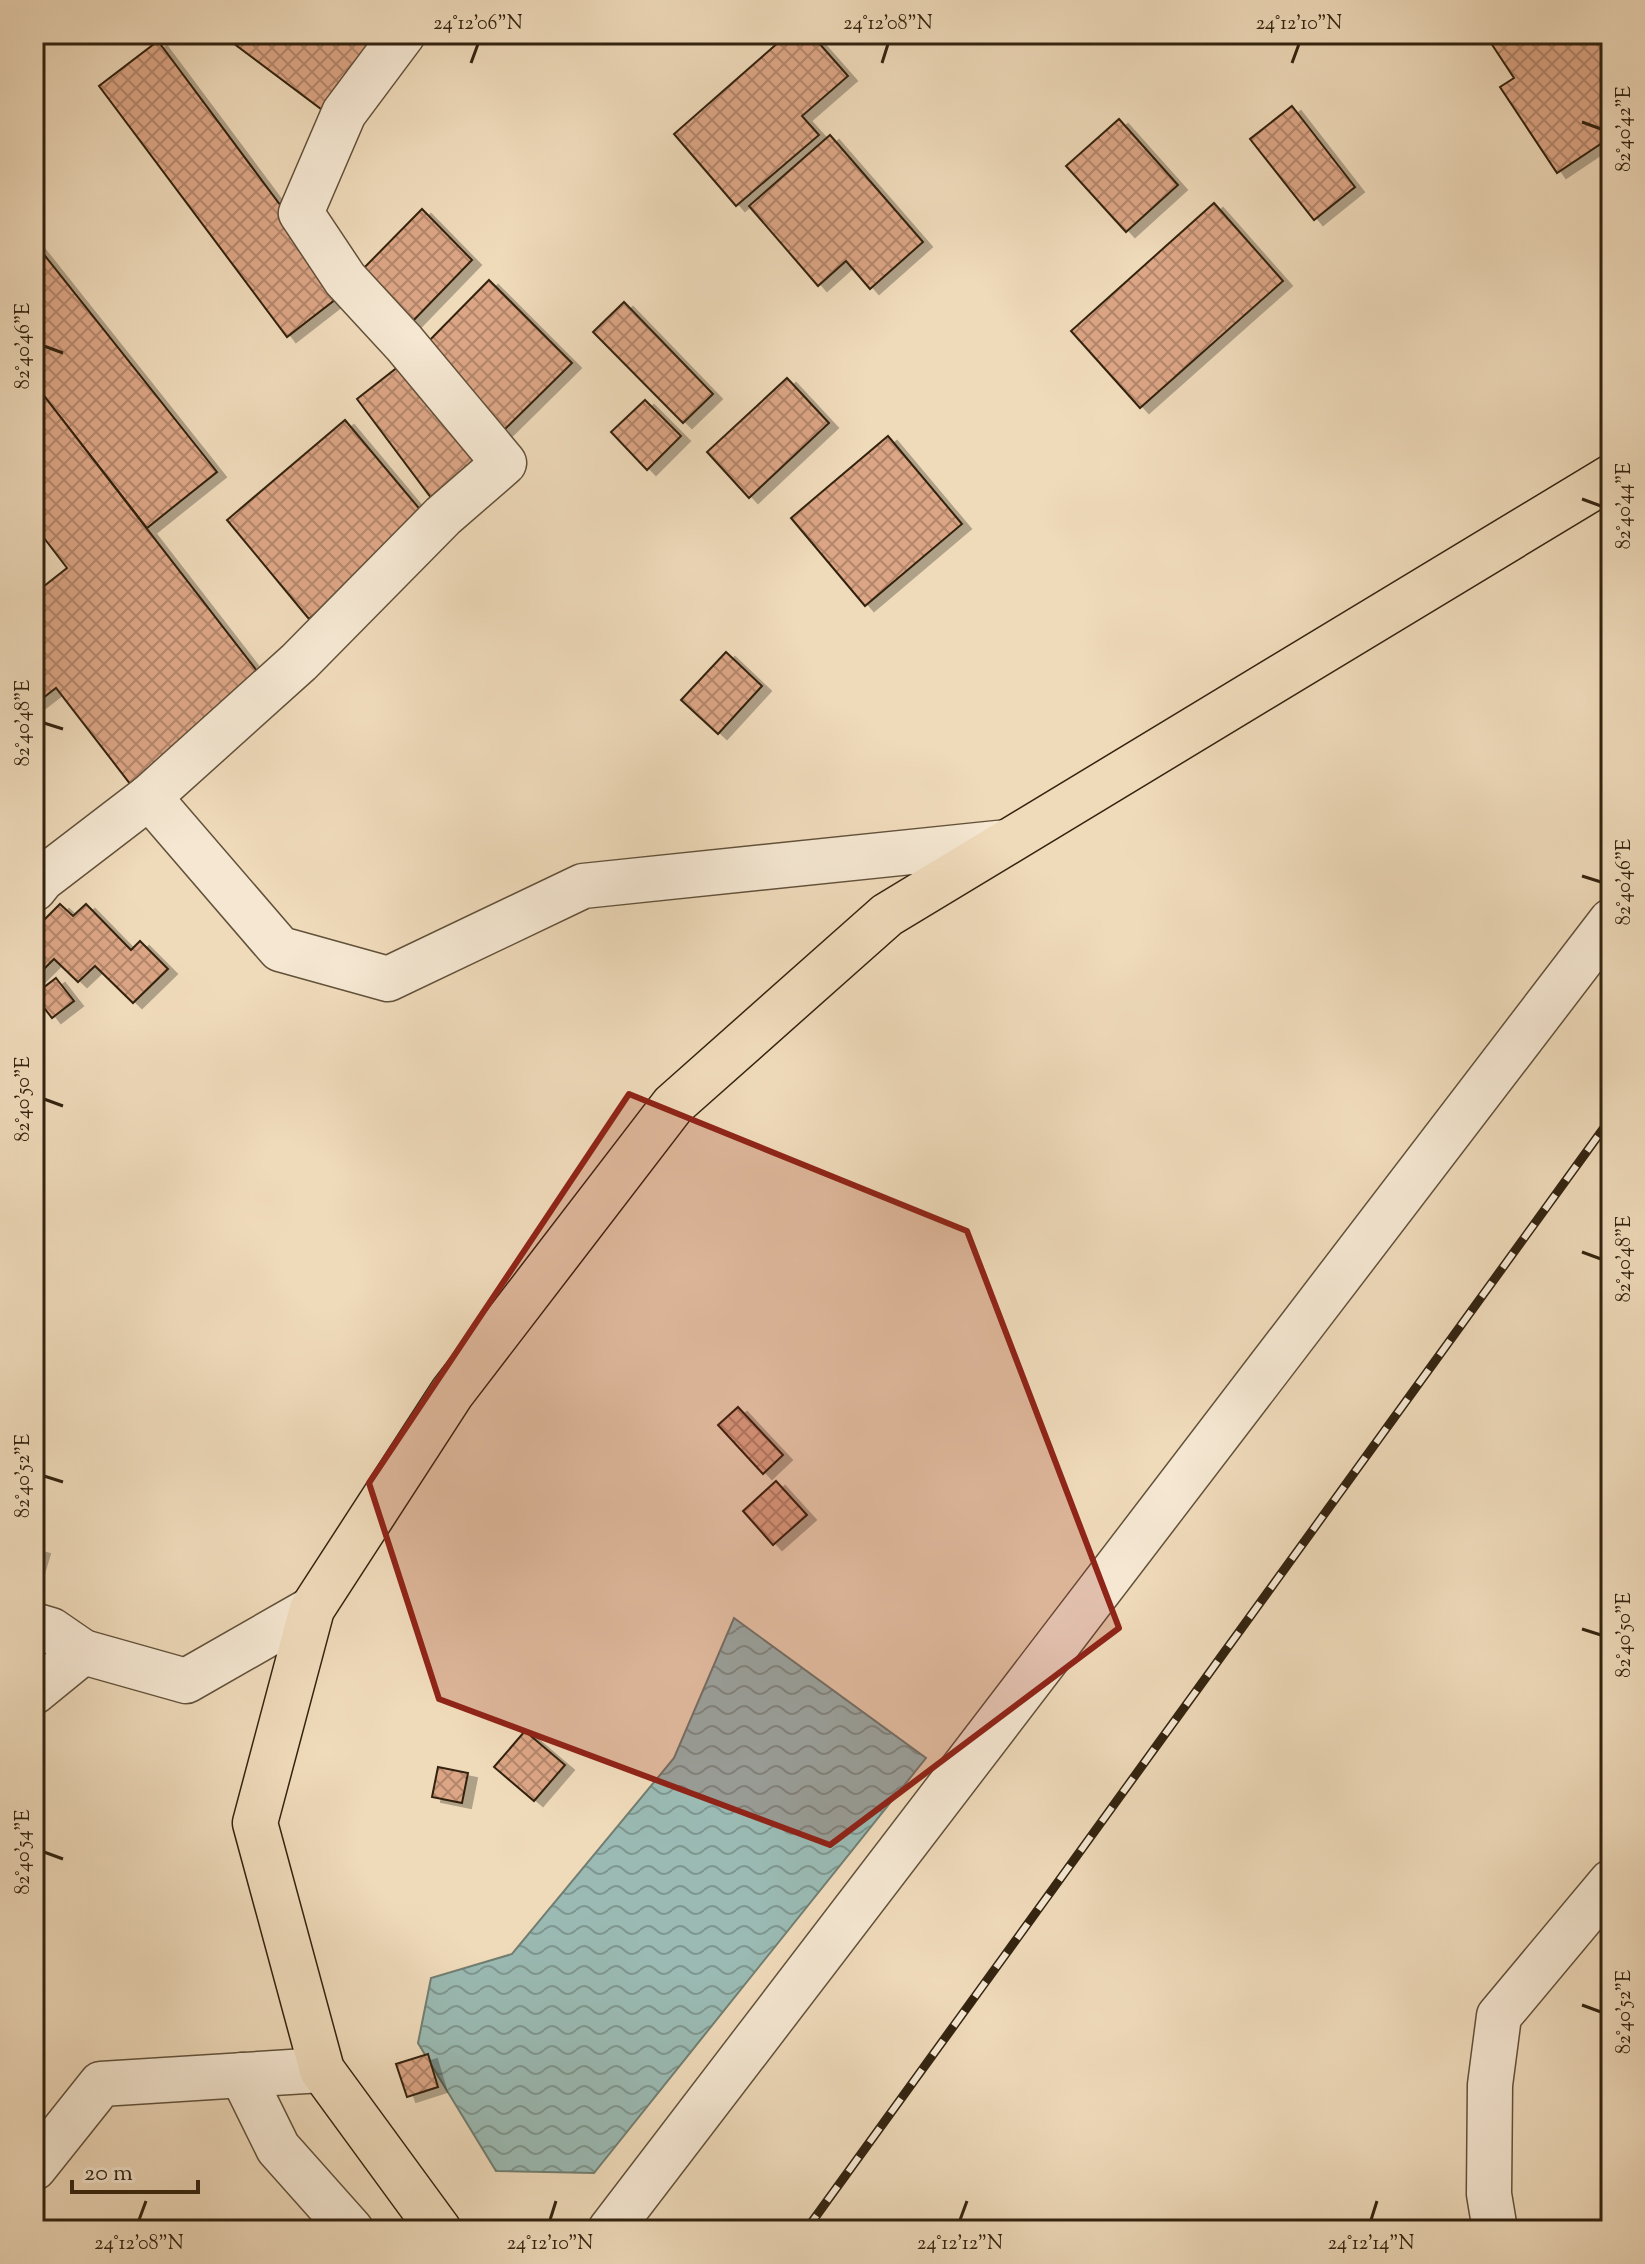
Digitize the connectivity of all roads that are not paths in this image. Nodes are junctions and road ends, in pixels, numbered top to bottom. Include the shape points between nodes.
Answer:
1 (403, 34) edge
2 (1611, 477) edge
3 (149, 797) junction
4 (1007, 842) junction
5 (34, 889) edge
6 (1611, 921) edge
7 (312, 1609) junction
8 (34, 1625) edge
9 (83, 1652) junction
10 (34, 1692) edge
11 (1611, 1882) edge
12 (322, 2070) junction
13 (242, 2075) junction
14 (34, 2168) edge
15 (351, 2230) edge
16 (439, 2230) edge
17 (610, 2230) edge
18 (1495, 2230) edge

1 - 3 street via 344,113 301,213 345,279 504,463 443,516 299,662
2 - 4 main road
3 - 4 street via 280,949 388,979 583,886
3 - 5 street
4 - 7 main road via 887,915 673,1105 452,1393
6 - 17 street
7 - 9 street via 186,1681
7 - 12 main road via 255,1823
8 - 9 street
9 - 10 street
11 - 18 street via 1499,2016 1490,2085 1489,2194
12 - 13 street
12 - 16 main road
13 - 14 street via 101,2084
13 - 15 street via 278,2148

